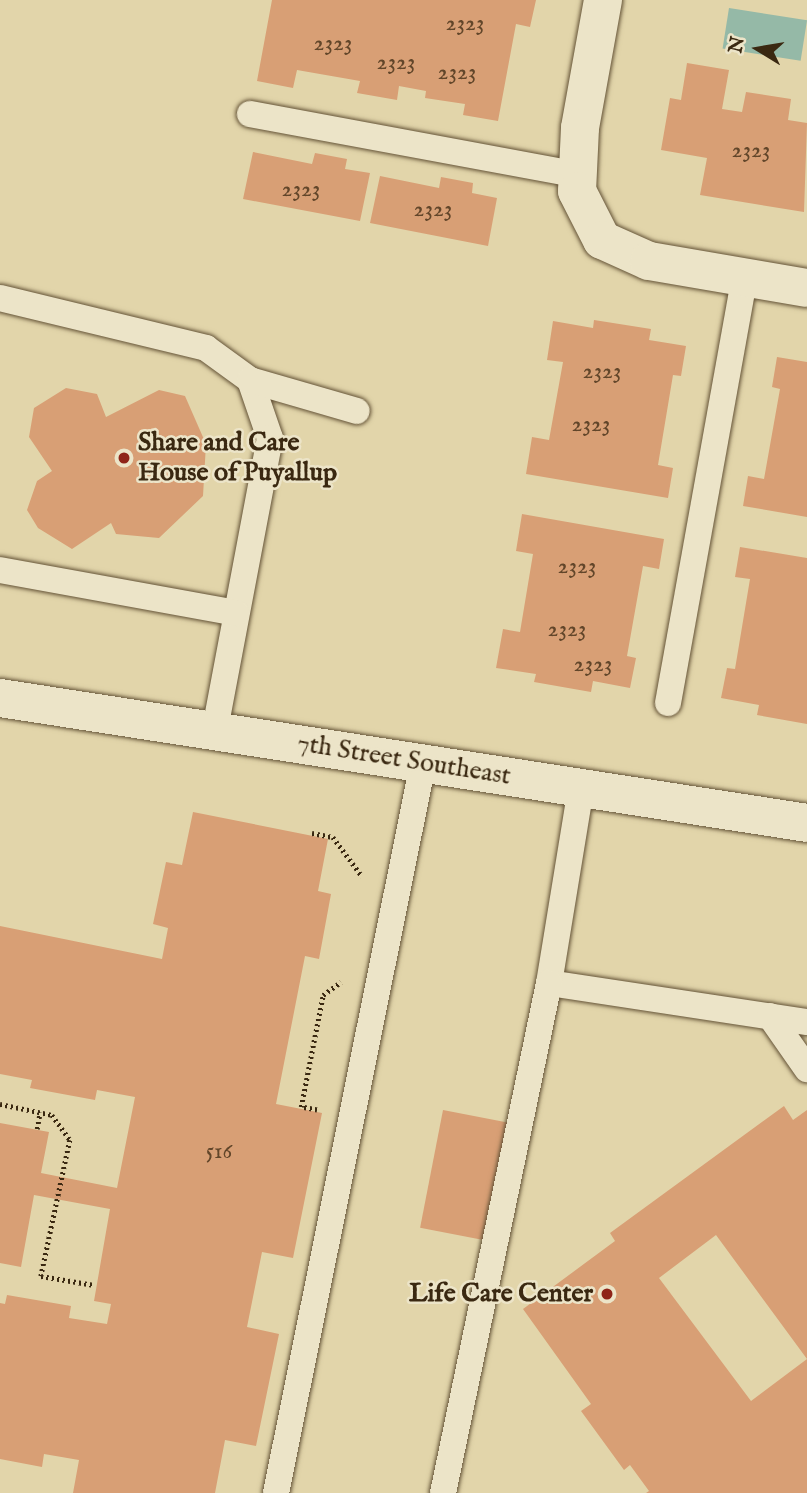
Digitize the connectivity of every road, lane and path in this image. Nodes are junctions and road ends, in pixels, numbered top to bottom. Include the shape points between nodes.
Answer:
1 (603, 0) edge
2 (250, 114) dead end
3 (578, 175) junction
4 (745, 277) junction
5 (807, 288) edge
6 (0, 298) edge
7 (250, 380) junction
8 (357, 411) dead end
9 (0, 570) edge
10 (236, 613) junction
11 (0, 698) edge
12 (668, 703) dead end
13 (215, 730) junction
14 (423, 763) junction
15 (581, 788) junction
16 (807, 823) edge
17 (312, 832) dead end
18 (369, 885) dead end
19 (549, 983) junction
20 (770, 1016) junction
21 (807, 1021) edge
22 (807, 1069) edge
23 (0, 1104) edge
24 (40, 1112) junction
25 (37, 1129) dead end
26 (94, 1285) dead end
27 (276, 1493) edge
28 (443, 1493) edge

1 - 3 street via 580,128
2 - 3 lane
3 - 4 street via 577,191 602,240 649,261
4 - 5 street
4 - 12 lane
6 - 7 lane via 206,348
7 - 8 lane
7 - 10 lane via 270,438
9 - 10 lane
10 - 13 lane
11 - 13 street, 7th Street Southeast
13 - 14 street, 7th Street Southeast
14 - 15 street, 7th Street Southeast
14 - 27 lane
15 - 16 street, 7th Street Southeast
15 - 19 lane
17 - 18 path via 333,837
19 - 20 lane
19 - 28 lane
20 - 21 lane
20 - 22 lane
23 - 24 path
24 - 25 path
24 - 26 path via 52,1115 69,1140 41,1276

